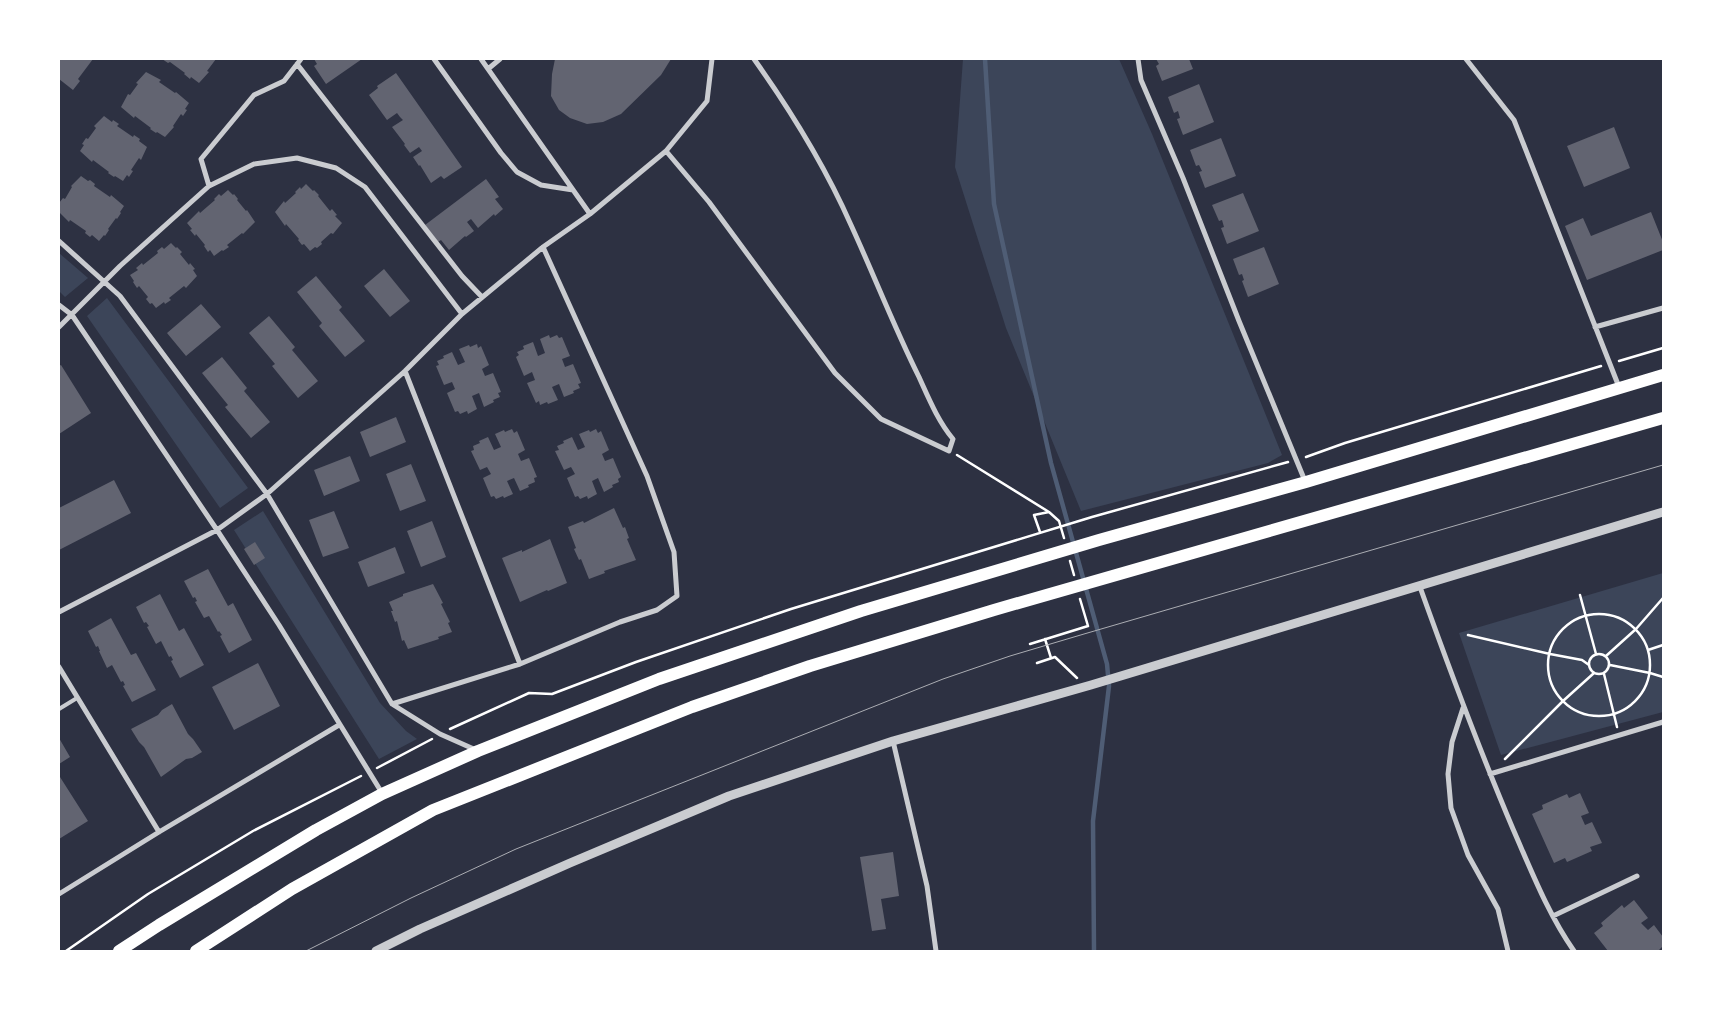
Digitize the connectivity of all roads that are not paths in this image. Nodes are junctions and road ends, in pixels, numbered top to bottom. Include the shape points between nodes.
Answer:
1 (301, 59) edge
2 (434, 59) edge
3 (481, 59) edge
4 (500, 59) edge
5 (712, 59) edge
6 (754, 59) edge
7 (1138, 59) edge
8 (1466, 59) edge
9 (297, 64) junction
10 (488, 69) junction
11 (666, 151) junction
12 (209, 186) junction
13 (573, 190) junction
14 (590, 214) junction
15 (59, 241) edge
16 (543, 248) junction
17 (105, 281) junction
18 (482, 298) junction
19 (59, 305) edge
20 (1663, 308) edge
21 (462, 314) junction
22 (72, 315) junction
23 (59, 327) edge
24 (1595, 327) junction
25 (405, 371) junction
26 (1663, 375) edge
27 (1619, 389) junction
28 (1663, 418) edge
29 (1306, 482) junction
30 (267, 494) junction
31 (1663, 512) edge
32 (217, 530) junction
33 (1420, 587) junction
34 (59, 612) edge
35 (520, 664) junction
36 (59, 667) edge
37 (78, 698) junction
38 (392, 704) junction
39 (1464, 708) junction
40 (59, 709) edge
41 (1663, 722) edge
42 (339, 725) junction
43 (893, 741) junction
44 (478, 751) junction
45 (1490, 774) junction
46 (382, 794) junction
47 (158, 832) junction
48 (1637, 876) dead end
49 (59, 894) edge
50 (1553, 916) junction
51 (119, 951) edge
52 (196, 951) edge
53 (376, 951) edge
54 (936, 951) edge
55 (1508, 951) edge
56 (1574, 951) edge

1 - 9 street
2 - 13 street via 517,172 541,185
3 - 10 street
4 - 10 street
5 - 11 street via 707,102
6 - 11 street via 780,95 833,186 914,367 942,426 953,440 950,451 881,419 835,373 709,202
7 - 29 street via 1141,80
8 - 24 street via 1514,120
9 - 12 street via 284,81 254,95 201,159
9 - 18 street
10 - 13 street
11 - 14 street
12 - 17 street
12 - 21 street via 263,162 297,158 336,168 365,187
13 - 14 street
14 - 16 street
15 - 17 street
16 - 18 street
16 - 35 street via 647,476 674,552 677,596 657,610
17 - 22 street
17 - 30 street via 120,296
18 - 21 street
19 - 22 street
20 - 24 street
21 - 25 street
22 - 23 street
22 - 32 street
24 - 27 street
25 - 30 street
25 - 35 street
26 - 27 highway
27 - 29 highway
28 - 52 highway via 853,652 692,707 433,810 292,889
29 - 44 highway via 861,611 659,680
30 - 32 street
30 - 38 street
31 - 33 street
32 - 34 street
32 - 42 street
33 - 39 street
33 - 43 street
35 - 38 street
36 - 37 street
37 - 40 lane
37 - 47 street
38 - 44 street via 440,734
39 - 45 street
39 - 55 street via 1452,742 1448,774 1451,808 1468,855 1498,909
41 - 45 street
42 - 46 street
42 - 47 street
43 - 53 street via 730,796 508,890
43 - 54 street via 927,886
44 - 46 highway
45 - 50 street
46 - 51 highway via 307,835
47 - 49 street
48 - 50 street
50 - 56 street

